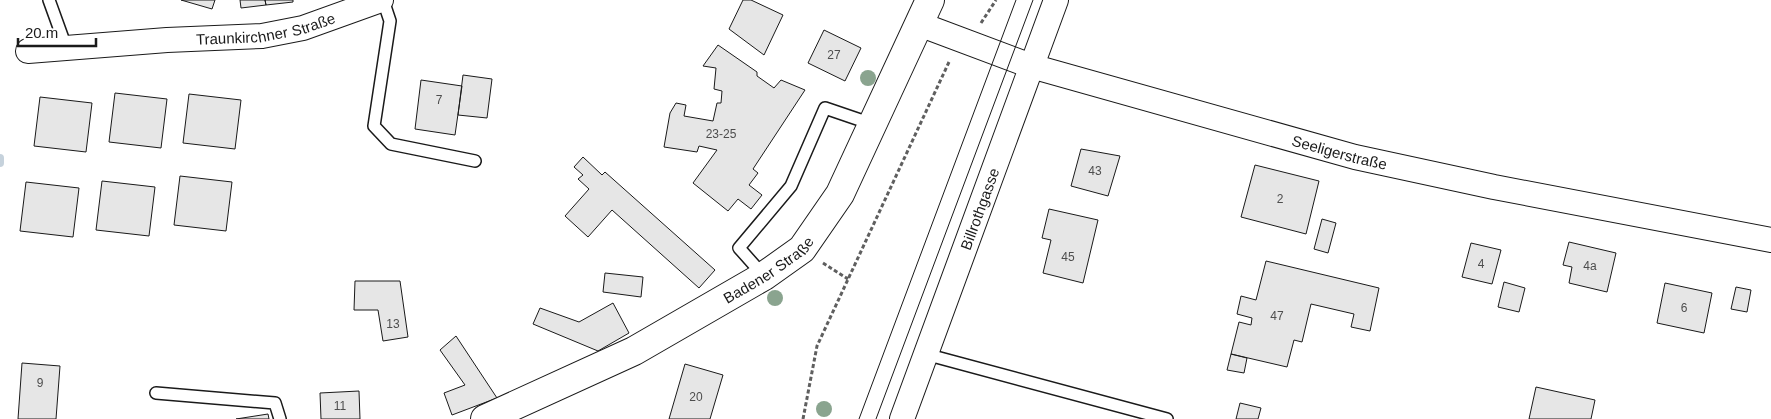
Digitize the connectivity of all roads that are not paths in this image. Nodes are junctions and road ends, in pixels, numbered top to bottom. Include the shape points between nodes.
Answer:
1 (49, 0) edge
2 (382, 0) edge
3 (930, 0) edge
4 (1056, 0) edge
5 (918, 24) junction
6 (66, 47) junction
7 (28, 51) dead end
8 (1031, 66) junction
9 (872, 124) junction
10 (475, 161) dead end
11 (1771, 240) edge
12 (764, 276) junction
13 (925, 354) junction
14 (156, 393) dead end
15 (280, 419) edge
16 (486, 419) edge
17 (902, 419) edge
18 (1167, 419) edge

1 - 6 lane
2 - 6 street, Traunkirchner Straße via 302,28 262,36
2 - 10 lane via 390,20 374,126 391,144
3 - 5 street, Badener Straße
4 - 8 street, Billrothgasse
5 - 8 street, Seeligerstraße
5 - 9 street, Badener Straße
6 - 7 street, Traunkirchner Straße
8 - 11 street, Seeligerstraße via 1355,157
8 - 13 street, Billrothgasse
9 - 12 street, Badener Straße via 840,194 802,249
9 - 12 lane via 826,108 791,186 739,248
12 - 16 street, Badener Straße via 634,351
13 - 17 street, Billrothgasse
13 - 18 lane
14 - 15 lane via 275,403

